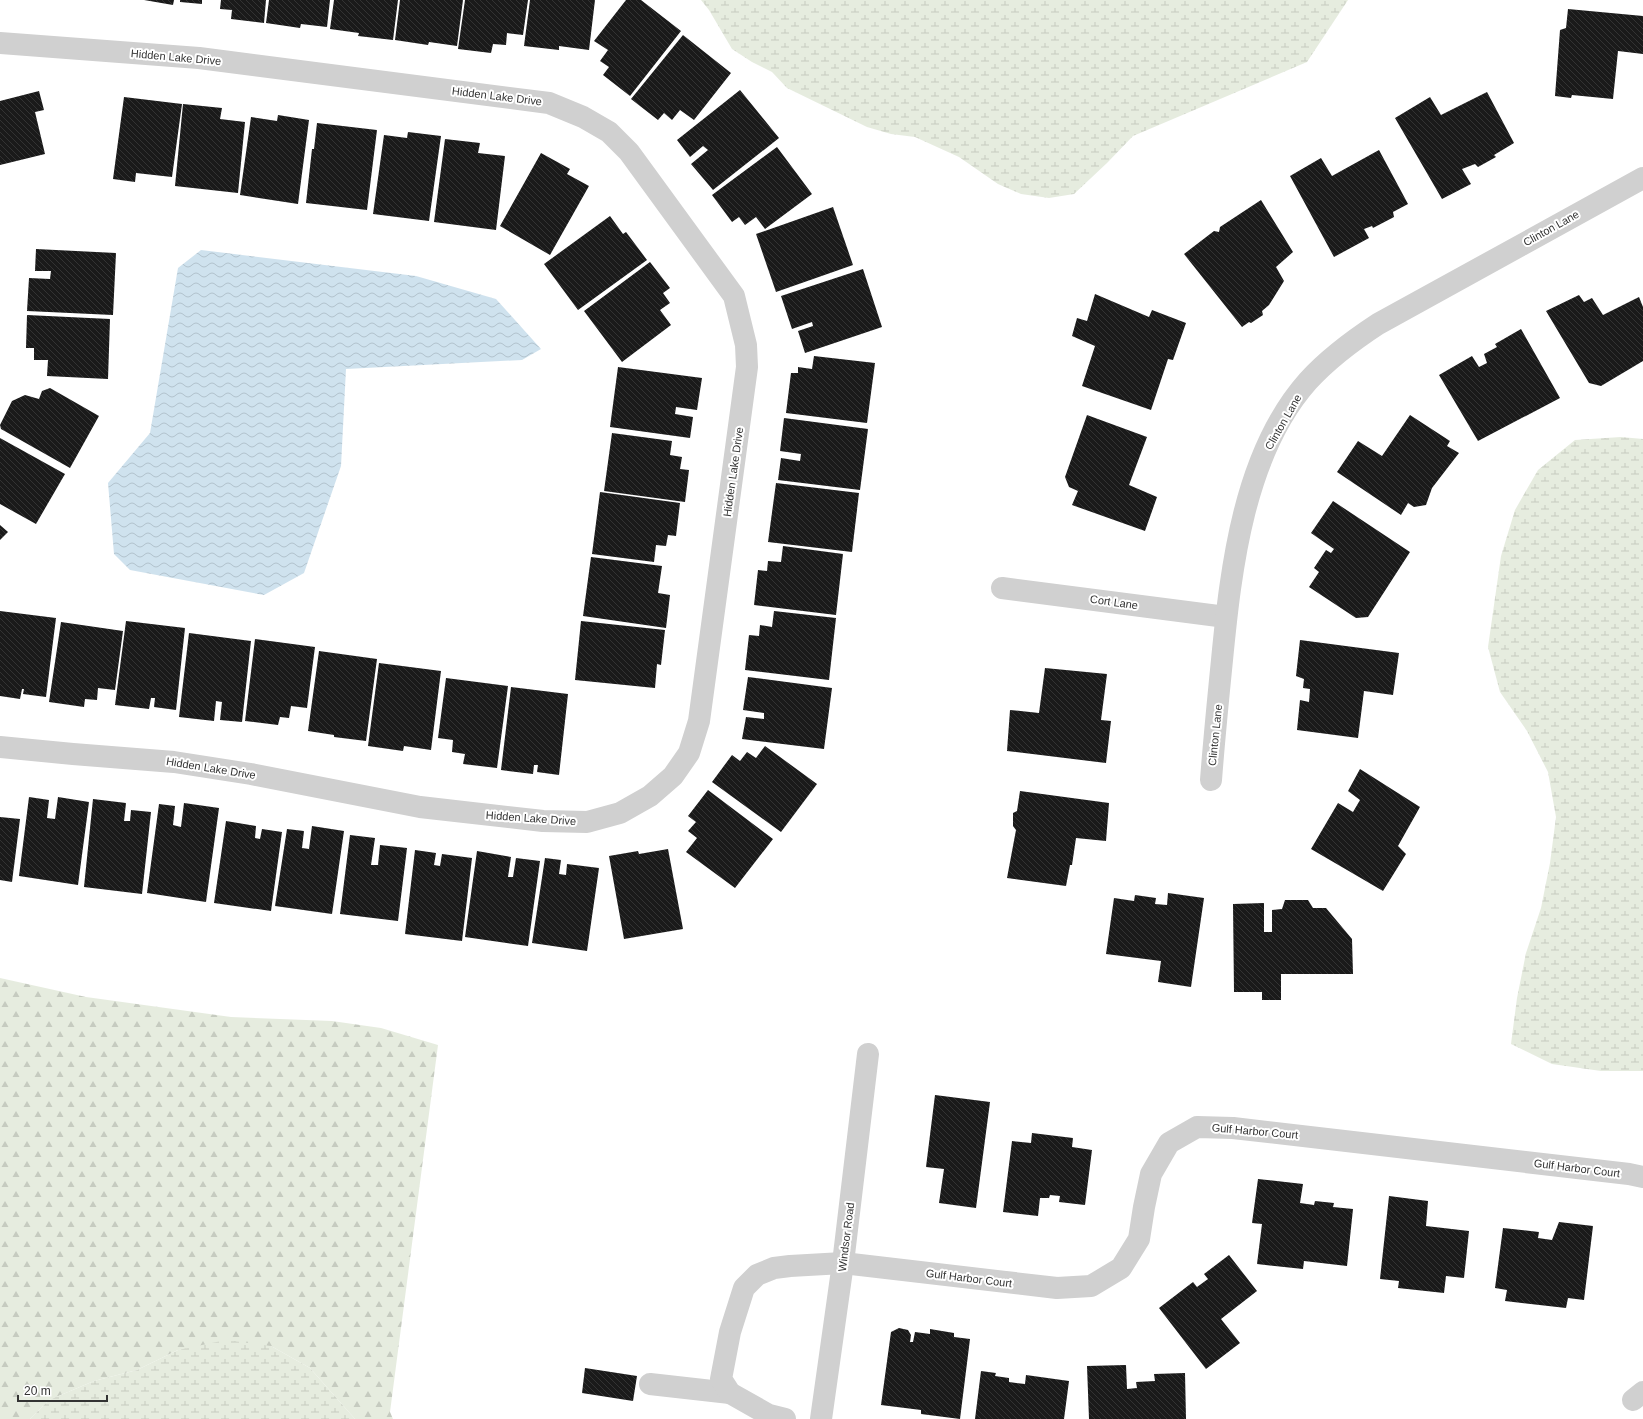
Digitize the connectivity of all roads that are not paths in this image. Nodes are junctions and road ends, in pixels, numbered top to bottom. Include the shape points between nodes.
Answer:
1 (0, 44) edge
2 (1643, 178) edge
3 (1002, 588) dead end
4 (1226, 617) junction
5 (0, 747) edge
6 (1211, 780) dead end
7 (868, 1054) dead end
8 (1643, 1178) edge
9 (843, 1263) junction
10 (650, 1384) dead end
11 (730, 1393) junction
12 (785, 1419) edge
13 (822, 1419) edge

1 - 5 street, Hidden Lake Drive via 199,58 549,103 583,117 609,132 629,152 734,296 746,345 747,367 699,722 689,753 673,776 650,796 620,814 587,822 543,821 420,807 252,774 174,762
2 - 4 street, Clinton Lane via 1378,324 1350,342 1307,382 1274,433 1249,495 1233,568
3 - 4 street, Cort Lane
4 - 6 street, Clinton Lane
7 - 9 street, Windsor Road
8 - 9 street, Gulf Harbor Court via 1621,1173 1233,1128 1197,1127 1169,1143 1151,1174 1139,1239 1121,1268 1091,1286 1057,1288
9 - 11 street, Gulf Harbor Court via 774,1268 757,1275 744,1288 730,1332 721,1379
9 - 13 street, Windsor Road
10 - 11 street
11 - 12 street via 769,1415

